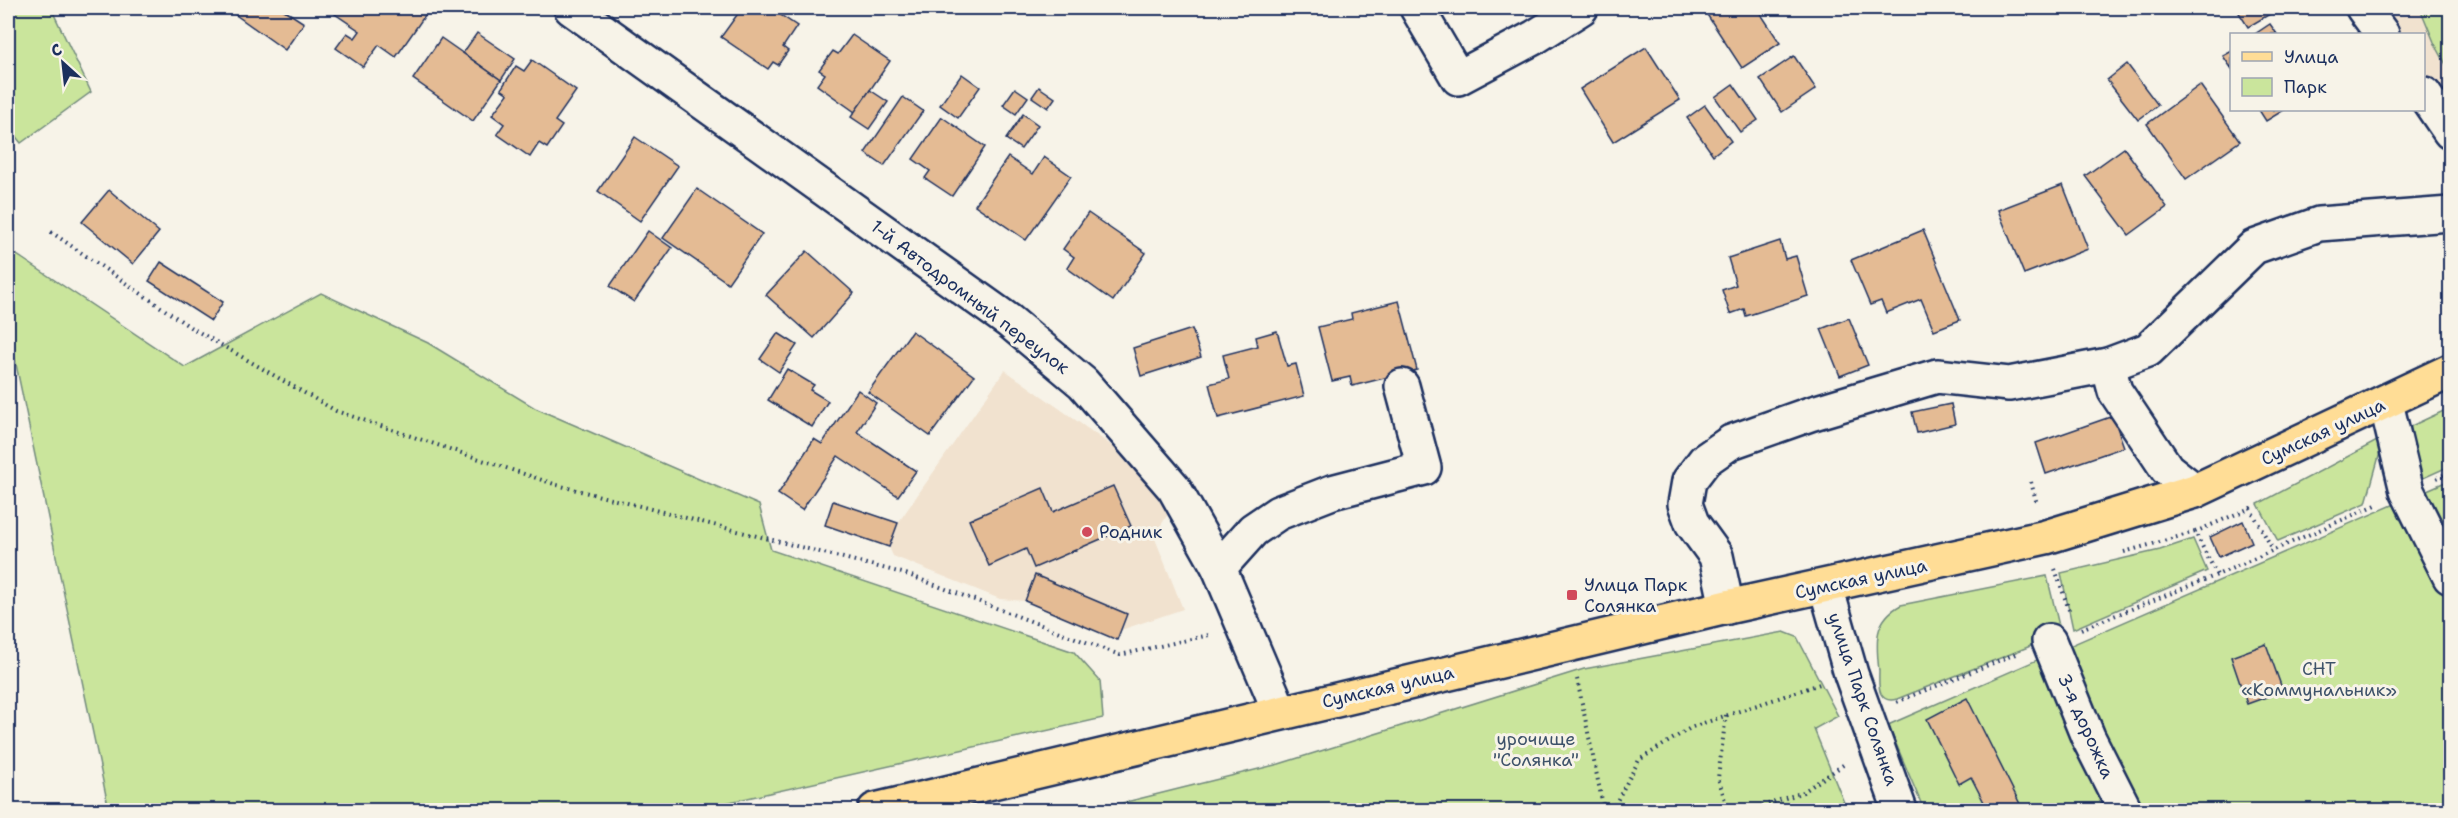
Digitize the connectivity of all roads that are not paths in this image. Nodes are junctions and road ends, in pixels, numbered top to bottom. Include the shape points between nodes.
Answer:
1 (571, 8) edge
2 (1418, 8) edge
3 (1581, 8) edge
4 (2363, 8) edge
5 (2381, 33) edge
6 (2425, 95) edge
7 (2451, 132) edge
8 (2451, 214) edge
9 (2108, 365) junction
10 (2451, 371) edge
11 (1402, 386) dead end
12 (2386, 403) junction
13 (2195, 490) junction
14 (2445, 566) edge
15 (1219, 568) junction
16 (1826, 587) junction
17 (1727, 607) junction
18 (2049, 641) road end
19 (1266, 716) junction
20 (875, 810) edge
21 (1900, 810) edge
22 (2125, 810) edge

1 - 15 street, 1-й Автодромный переулок via 1008,321 1083,383 1174,488
2 - 3 street via 1458,78
4 - 5 street
6 - 7 street
8 - 9 street via 2319,224 2254,248 2148,350
9 - 13 street via 2115,391 2167,469
9 - 17 street via 2009,384 1937,376 1731,442 1705,460 1689,481 1685,504 1692,523 1716,556
10 - 12 main road, Сумская улица
11 - 15 street via 1424,468 1332,492 1278,513 1253,531
12 - 13 main road, Сумская улица
12 - 14 street via 2407,491
13 - 16 main road, Сумская улица via 2046,537
15 - 19 street, 1-й Автодромный переулок via 1245,627
16 - 17 main road, Сумская улица
16 - 21 street, улица Парк Солянка via 1851,674
17 - 19 main road, Сумская улица
18 - 22 street, 3-я дорожка via 2088,737
19 - 20 main road, Сумская улица

